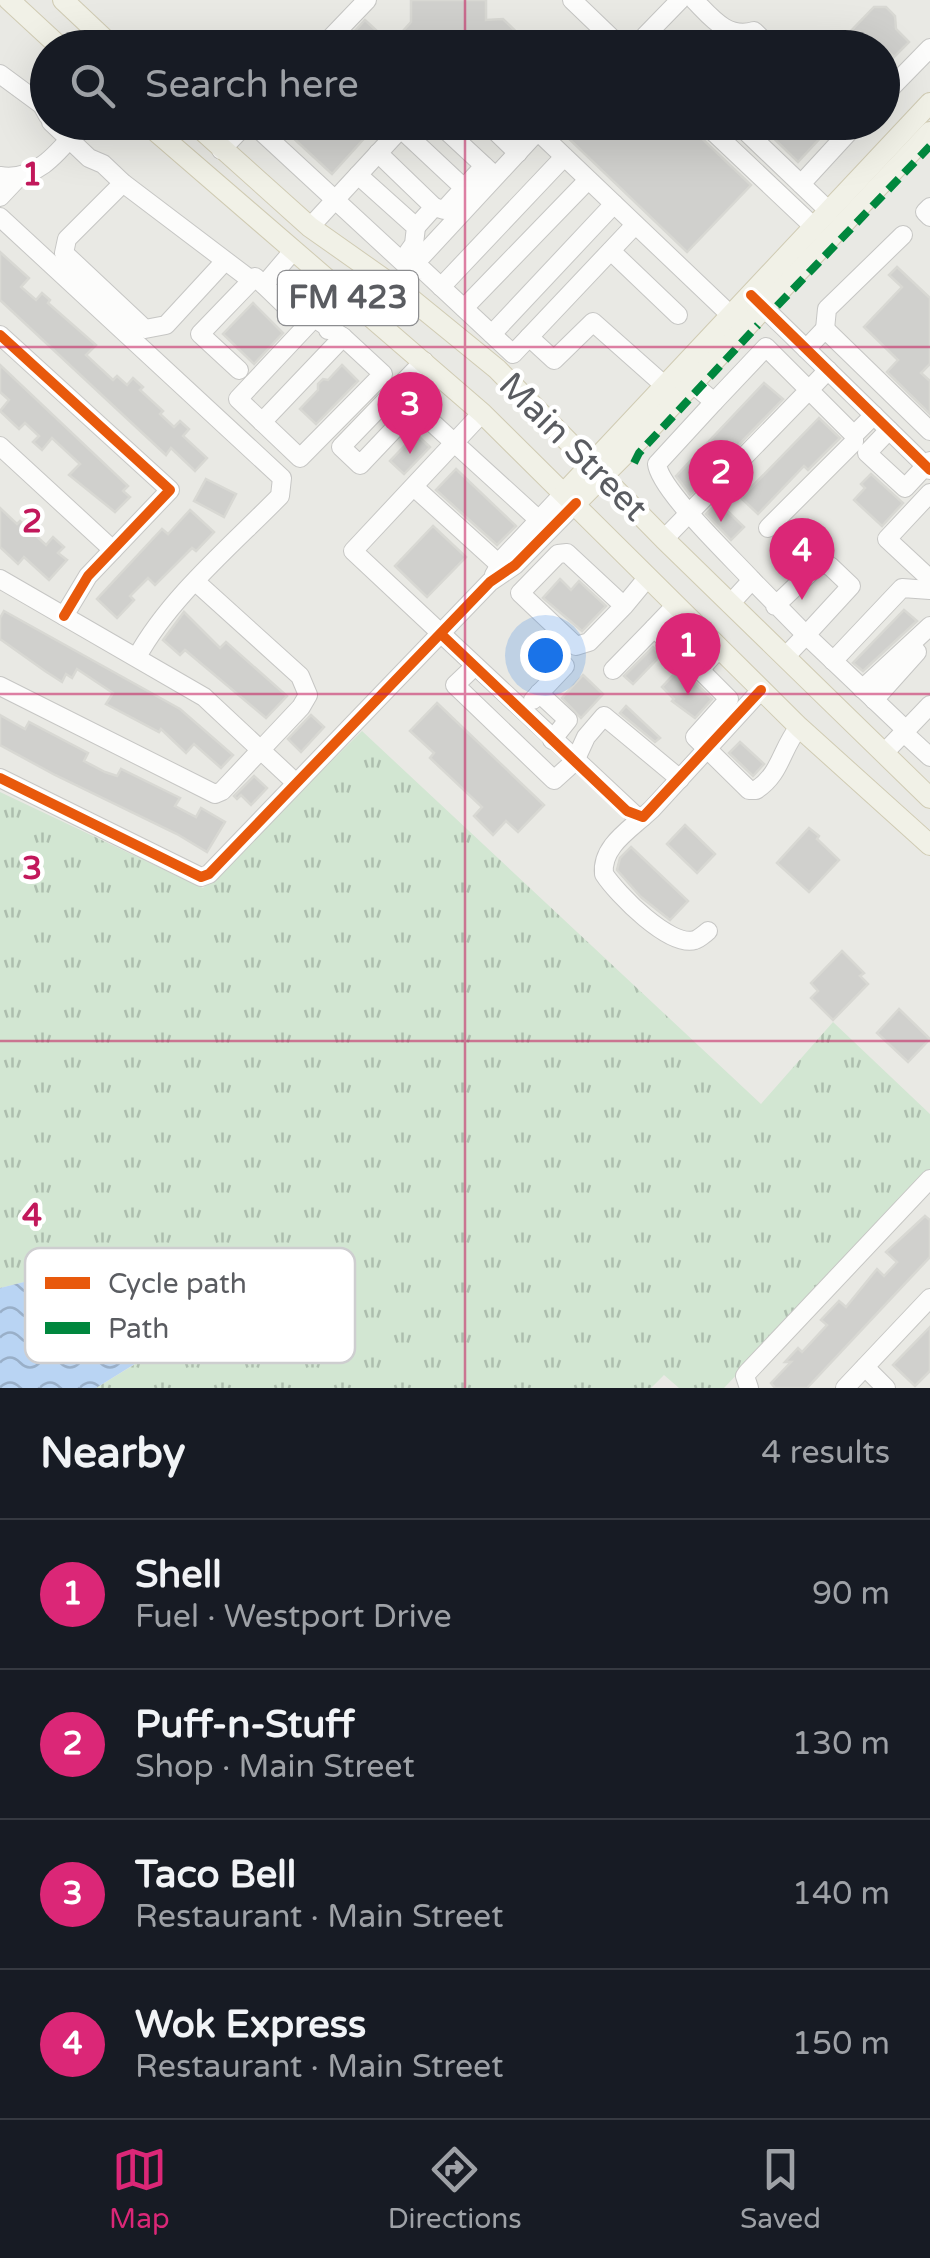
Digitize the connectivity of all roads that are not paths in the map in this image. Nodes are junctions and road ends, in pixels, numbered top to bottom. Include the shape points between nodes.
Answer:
1 (9, 0) edge
2 (62, 0) edge
3 (367, 0) edge
4 (572, 0) edge
5 (680, 0) edge
6 (694, 0) edge
7 (42, 30) edge
8 (94, 30) edge
9 (338, 30) edge
10 (603, 30) edge
11 (651, 30) edge
12 (727, 30) edge
13 (930, 48) edge
14 (0, 74) edge
15 (900, 79) edge
16 (30, 96) edge
17 (930, 103) edge
18 (68, 140) joint
19 (167, 140) edge
20 (212, 140) edge
21 (232, 140) edge
22 (269, 140) edge
23 (391, 140) edge
24 (418, 140) edge
25 (456, 140) edge
26 (505, 140) edge
27 (525, 140) edge
28 (546, 140) edge
29 (724, 140) edge
30 (755, 140) edge
31 (840, 140) edge
32 (920, 140) edge
33 (222, 150) junction
34 (378, 153) junction
35 (518, 153) junction
36 (564, 157) junction
37 (490, 172) junction
38 (358, 175) junction
39 (8, 177) edge
40 (588, 180) junction
41 (123, 183) junction
42 (801, 184) junction
43 (464, 188) junction
44 (0, 197) edge
45 (335, 200) junction
46 (614, 204) junction
47 (930, 207) edge
48 (444, 212) junction
49 (0, 216) edge
50 (930, 218) edge
51 (822, 219) junction
52 (635, 225) junction
53 (310, 227) junction
54 (416, 227) junction
55 (903, 235) dead end
56 (293, 250) junction
57 (610, 251) junction
58 (224, 261) junction
59 (406, 265) junction
60 (257, 283) junction
61 (441, 286) junction
62 (566, 297) junction
63 (352, 301) junction
64 (758, 302) junction
65 (464, 308) junction
66 (293, 313) dead end
67 (678, 315) dead end
68 (593, 322) junction
69 (738, 322) junction
70 (825, 330) junction
71 (336, 334) junction
72 (492, 334) junction
73 (0, 335) edge
74 (529, 337) junction
75 (806, 349) junction
76 (513, 354) junction
77 (424, 361) junction
78 (239, 370) dead end
79 (497, 370) junction
80 (828, 370) junction
81 (383, 374) junction
82 (870, 374) junction
83 (693, 384) junction
84 (664, 385) junction
85 (398, 387) junction
86 (808, 390) junction
87 (851, 393) junction
88 (714, 402) junction
89 (415, 407) junction
90 (482, 413) junction
91 (874, 415) junction
92 (262, 422) junction
93 (889, 430) junction
94 (930, 432) edge
95 (854, 435) junction
96 (456, 441) junction
97 (0, 446) edge
98 (929, 466) edge
99 (596, 471) junction
100 (414, 487) junction
101 (930, 493) edge
102 (571, 498) junction
103 (688, 511) junction
104 (539, 520) junction
105 (768, 528) dead end
106 (664, 539) junction
107 (113, 550) junction
108 (497, 574) junction
109 (648, 577) junction
110 (0, 579) edge
111 (930, 579) edge
112 (752, 580) junction
113 (196, 582) junction
114 (930, 590) edge
115 (520, 593) junction
116 (730, 604) junction
117 (624, 606) junction
118 (676, 606) junction
119 (775, 606) junction
120 (64, 616) junction
121 (930, 626) edge
122 (654, 628) junction
123 (441, 634) junction
124 (806, 635) junction
125 (930, 639) edge
126 (718, 648) junction
127 (137, 657) junction
128 (784, 657) junction
129 (834, 661) junction
130 (474, 666) junction
131 (565, 666) dead end
132 (614, 670) dead end
133 (700, 670) junction
134 (0, 686) edge
135 (762, 690) junction
136 (539, 693) junction
137 (868, 694) junction
138 (930, 705) edge
139 (522, 711) junction
140 (799, 727) junction
141 (905, 731) junction
142 (552, 740) junction
143 (261, 750) junction
144 (707, 750) junction
145 (884, 753) junction
146 (930, 756) edge
147 (575, 761) junction
148 (0, 778) edge
149 (680, 779) junction
150 (296, 783) junction
151 (930, 798) edge
152 (643, 817) junction
153 (930, 846) edge
154 (708, 931) dead end
155 (930, 1179) edge
156 (930, 1298) edge
157 (865, 1367) junction
158 (749, 1388) edge
159 (845, 1388) edge
160 (886, 1388) edge

1 - 7 main road
2 - 8 main road
3 - 9 street
4 - 10 street
5 - 11 street
6 - 12 street
13 - 15 street
14 - 16 street
17 - 32 main road
18 - 39 street via 39,168
18 - 41 street
19 - 56 main road, Main Street / FM 423
20 - 33 main road, Main Street / FM 423
21 - 33 street
22 - 45 street
23 - 34 street
24 - 43 street
25 - 37 street
26 - 35 street
27 - 35 street
28 - 36 street
29 - 51 street
30 - 42 street
31 - 42 street
32 - 51 main road
32 - 64 main road
33 - 53 main road, Main Street / FM 423
34 - 38 street
34 - 48 street
35 - 37 street
36 - 40 street
36 - 61 street
37 - 43 street
37 - 48 street
38 - 45 street
38 - 54 street
39 - 44 street
40 - 46 street
40 - 65 street
41 - 58 street
41 - 58 street via 67,239 64,253 145,328 166,325
42 - 51 street
43 - 48 street
45 - 53 street
45 - 59 street
46 - 52 street
46 - 72 street
47 - 50 street
48 - 54 street
48 - 59 street
49 - 113 street via 282,478 280,496
51 - 64 main road
52 - 57 street
52 - 69 street
53 - 56 main road
53 - 79 main road, Main Street / FM 423
54 - 59 street
55 - 70 street via 827,309
56 - 60 street
56 - 63 main road, Main Street / FM 423
57 - 62 street
57 - 67 street
58 - 60 street
59 - 61 street
60 - 66 street
60 - 78 street via 200,334
61 - 65 street
62 - 68 street
62 - 74 street
63 - 71 street
63 - 77 main road, Main Street / FM 423
64 - 69 main road
64 - 75 street
65 - 72 street
68 - 74 street via 554,360
68 - 84 street
69 - 83 main road
69 - 84 main road
70 - 75 street
70 - 82 street
71 - 81 street
71 - 92 street
71 - 92 street via 314,318 238,399
72 - 76 street
73 - 107 street via 170,490
74 - 76 street
75 - 80 street
76 - 79 street
77 - 85 street
77 - 90 main road, Main Street / FM 423
79 - 99 main road, Main Street / FM 423
80 - 86 street
80 - 87 street
81 - 85 street
81 - 92 street via 300,458
82 - 87 street
82 - 94 street
83 - 88 street
83 - 99 main road
84 - 99 main road
85 - 89 street
85 - 89 street via 341,447 360,465
86 - 88 street via 766,347
86 - 95 street
86 - 103 street
87 - 91 street
88 - 103 street via 657,464
89 - 96 street
90 - 96 street
90 - 102 main road, Main Street / FM 423
91 - 93 street
91 - 95 street
93 - 98 street
93 - 98 street via 867,454 904,488
95 - 105 street
96 - 100 street
96 - 104 street
97 - 107 street
99 - 102 main road
99 - 106 main road, Main Street / FM 423
100 - 108 street
100 - 123 street via 354,551
101 - 111 street via 886,538
102 - 104 street
102 - 108 street
102 - 109 main road, Main Street / FM 423
103 - 106 street
103 - 112 street
104 - 108 street
106 - 116 main road, Main Street / FM 423
107 - 120 street
108 - 115 street
108 - 123 street
109 - 117 street
109 - 118 main road, Main Street / FM 423
110 - 120 street
112 - 116 street
112 - 119 street
113 - 127 street
113 - 143 street via 306,684 301,707
114 - 129 street via 902,588
115 - 117 street via 576,646
115 - 117 street via 558,554 567,553
116 - 128 main road, Main Street / FM 423
118 - 122 street
118 - 126 main road, Main Street / FM 423
119 - 124 street
119 - 124 street via 819,564 852,586
120 - 127 street
121 - 137 street
122 - 132 street
122 - 133 street
123 - 130 street
123 - 150 street
124 - 128 street
124 - 129 street
125 - 137 street
126 - 133 street
126 - 135 main road, Main Street / FM 423
127 - 143 street via 204,696
128 - 145 main road, Main Street / FM 423
129 - 137 street
130 - 139 street
130 - 147 street via 455,685 554,780
131 - 136 street
133 - 144 street via 729,699 694,737
134 - 143 street via 215,794
135 - 140 main road, Main Street / FM 423
135 - 144 street
136 - 139 street
136 - 142 street via 567,718
137 - 141 street
138 - 141 street
139 - 142 street
140 - 144 street via 774,775 756,790 741,785
140 - 153 main road, Main Street / FM 423
141 - 145 street
141 - 146 street
142 - 147 street
143 - 150 street
144 - 149 street
145 - 151 main road, Main Street / FM 423
147 - 149 street via 597,722 609,717
147 - 152 street via 627,811
148 - 150 street via 201,877
149 - 152 street
152 - 154 street via 608,852 604,874 669,935 696,940
155 - 158 street via 748,1372
156 - 157 street
157 - 159 street
157 - 160 street

